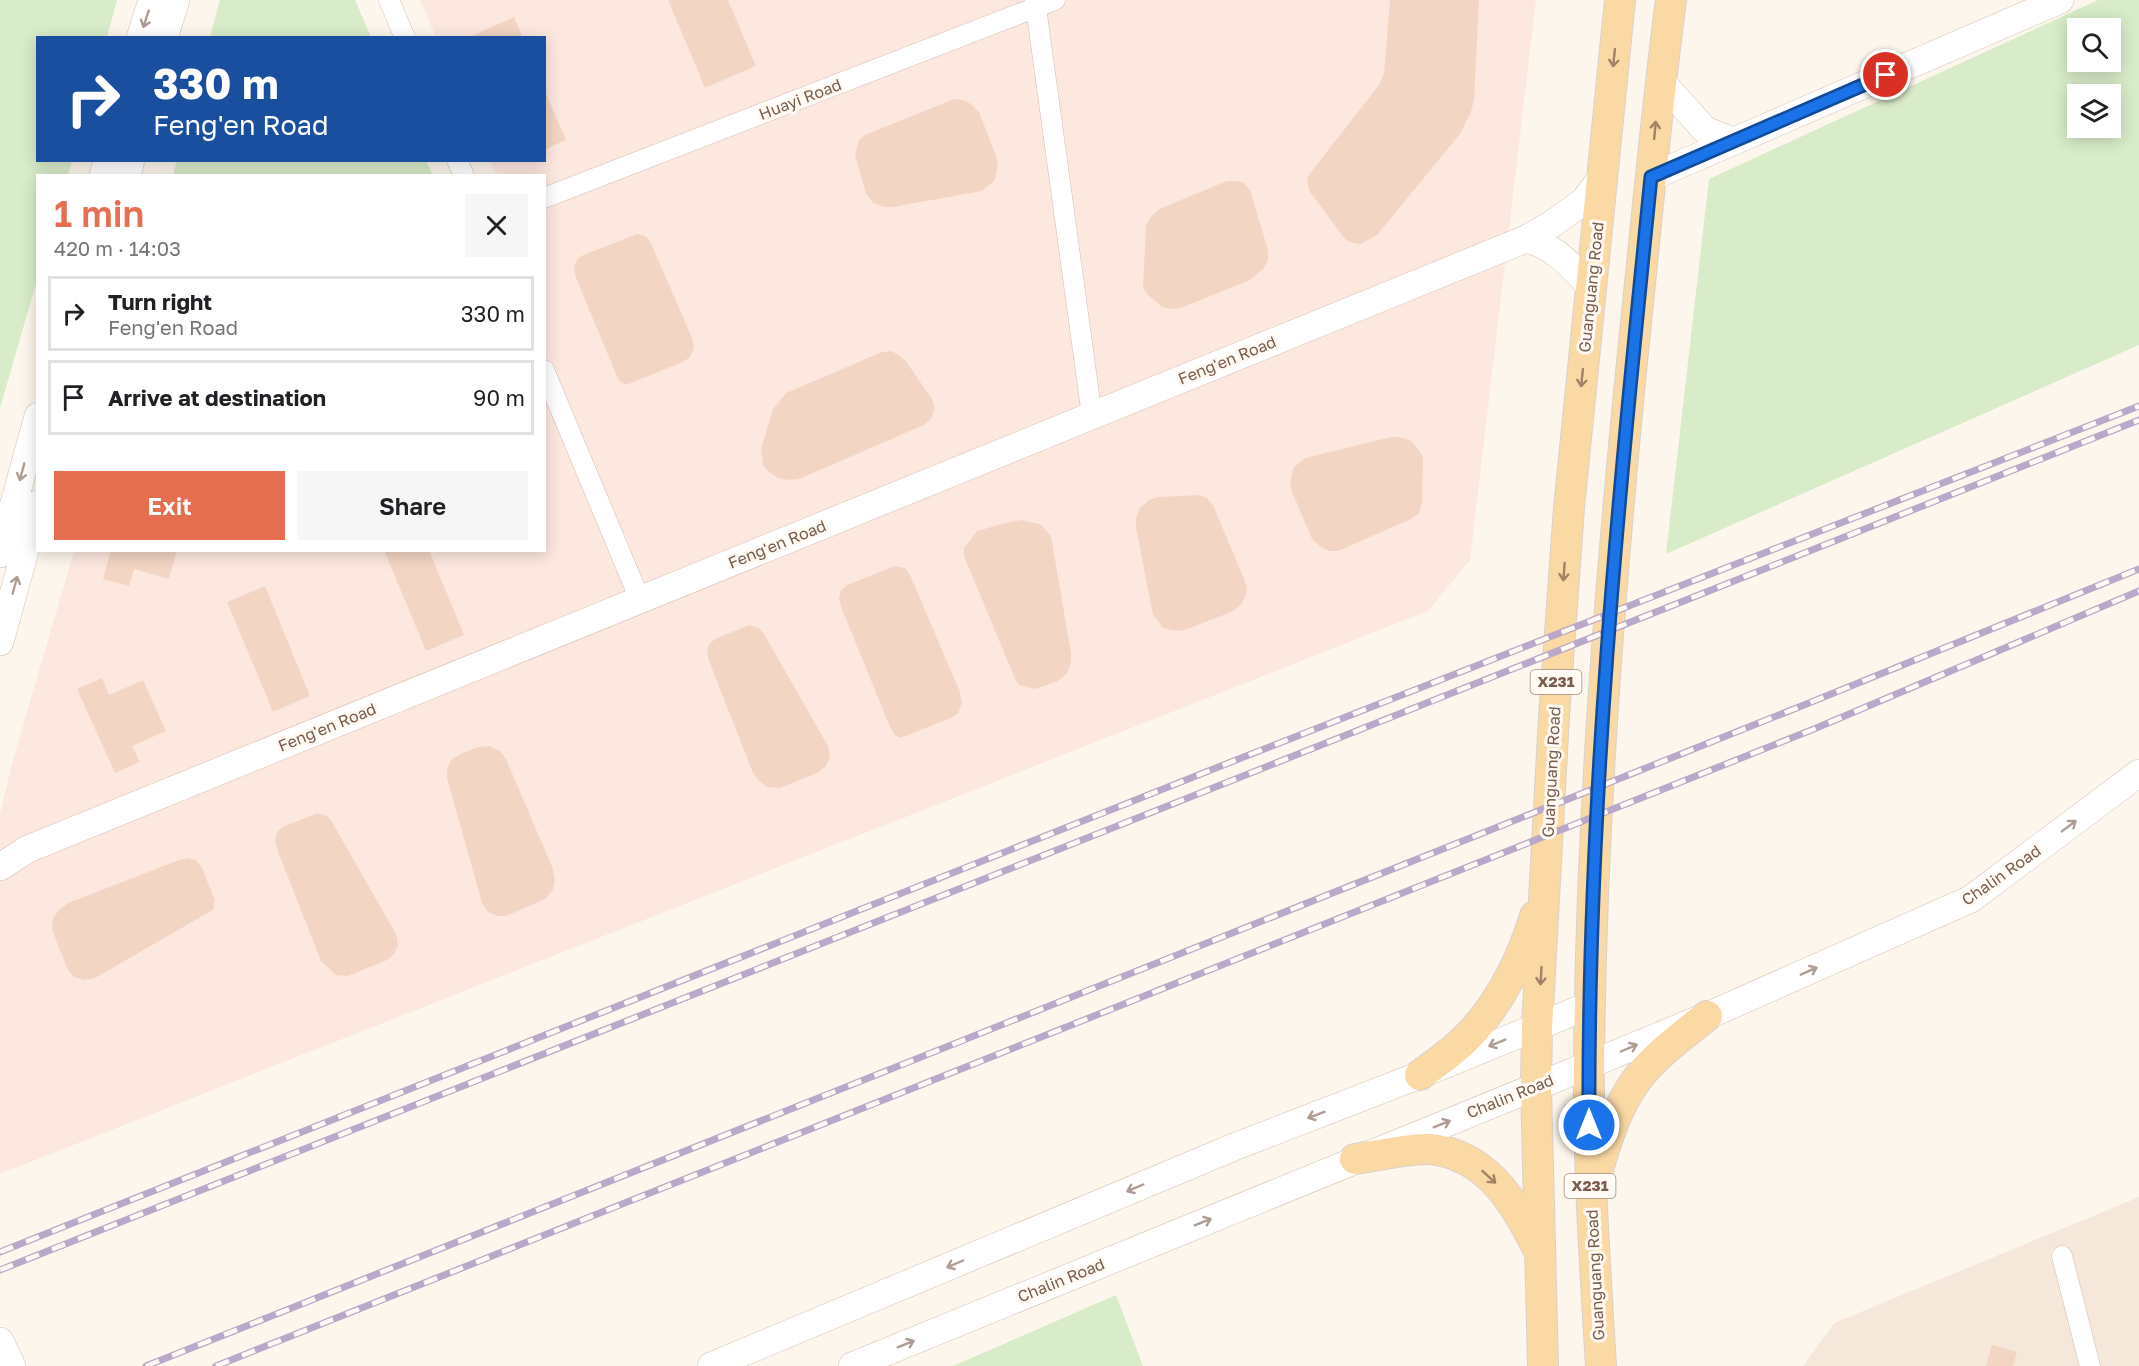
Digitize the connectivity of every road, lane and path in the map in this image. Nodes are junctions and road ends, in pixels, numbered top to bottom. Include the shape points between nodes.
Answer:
1 (153, 0) edge
2 (176, 0) edge
3 (389, 0) edge
4 (1055, 0) edge
5 (1620, 0) edge
6 (1671, 0) edge
7 (2060, 0) edge
8 (1036, 4) edge
9 (141, 36) edge
10 (165, 36) edge
11 (404, 36) edge
12 (1660, 80) junction
13 (1733, 141) junction
14 (1602, 177) junction
15 (1651, 177) junction
16 (546, 197) edge
17 (1526, 239) junction
18 (1592, 288) junction
19 (546, 375) edge
20 (1092, 416) junction
21 (36, 423) edge
22 (36, 511) edge
23 (0, 554) edge
24 (640, 600) junction
25 (0, 642) edge
26 (2139, 773) edge
27 (0, 846) edge
28 (28, 849) junction
29 (0, 867) edge
30 (1546, 879) junction
31 (1590, 1005) junction
32 (1707, 1016) junction
33 (1537, 1027) junction
34 (1589, 1065) junction
35 (1420, 1075) junction
36 (1536, 1086) junction
37 (1355, 1159) junction
38 (1591, 1198) junction
39 (1541, 1253) junction
40 (2061, 1257) dead end
41 (0, 1341) edge
42 (12, 1366) edge
43 (711, 1366) edge
44 (852, 1366) edge
45 (1543, 1366) edge
46 (1601, 1366) edge
47 (2090, 1366) edge

1 -> 9 street
2 - 10 street
3 - 11 street
4 - 8 street, Huayi Road
5 -> 14 main road, Guanguang Road / X231
6 - 12 main road, Guanguang Road / X231
7 - 13 street
8 - 16 street, Huayi Road
8 - 20 street
12 - 13 street via 1706,130
15 -> 12 main road, Guanguang Road / X231
13 - 15 street
14 - 17 street, Feng'en Road via 1584,201
14 - 18 main road, Guanguang Road / X231
15 - 31 main road, Guanguang Road / X231 via 1612,569 1599,746
17 - 18 street via 1566,260
17 - 20 street, Feng'en Road
18 -> 30 main road, Guanguang Road / X231 via 1568,520
19 - 24 street
20 - 24 street, Feng'en Road
21 -> 23 street
25 -> 22 street
24 - 28 street, Feng'en Road
32 -> 26 street, Chalin Road via 1971,899
27 - 28 street, Feng'en Road
28 - 29 street, Feng'en Road
30 -> 33 main road, Guanguang Road / X231
30 - 35 main road via 1522,950 1493,1005 1474,1030
31 - 33 street
31 - 34 main road, Guanguang Road / X231
34 -> 32 street, Chalin Road
32 - 38 main road via 1661,1053 1637,1079 1617,1113
33 -> 35 street
33 - 36 main road, Guanguang Road / X231
34 - 36 street, Chalin Road
34 - 38 main road, Guanguang Road / X231
35 -> 43 street via 1234,1147
37 -> 36 street, Chalin Road
36 - 39 main road, Guanguang Road / X231
37 -> 39 main road via 1427,1149 1449,1152 1472,1162 1508,1194
44 -> 37 street, Chalin Road
38 - 46 main road, Guanguang Road / X231
39 - 45 main road, Guanguang Road / X231
40 - 47 street
41 - 42 street

